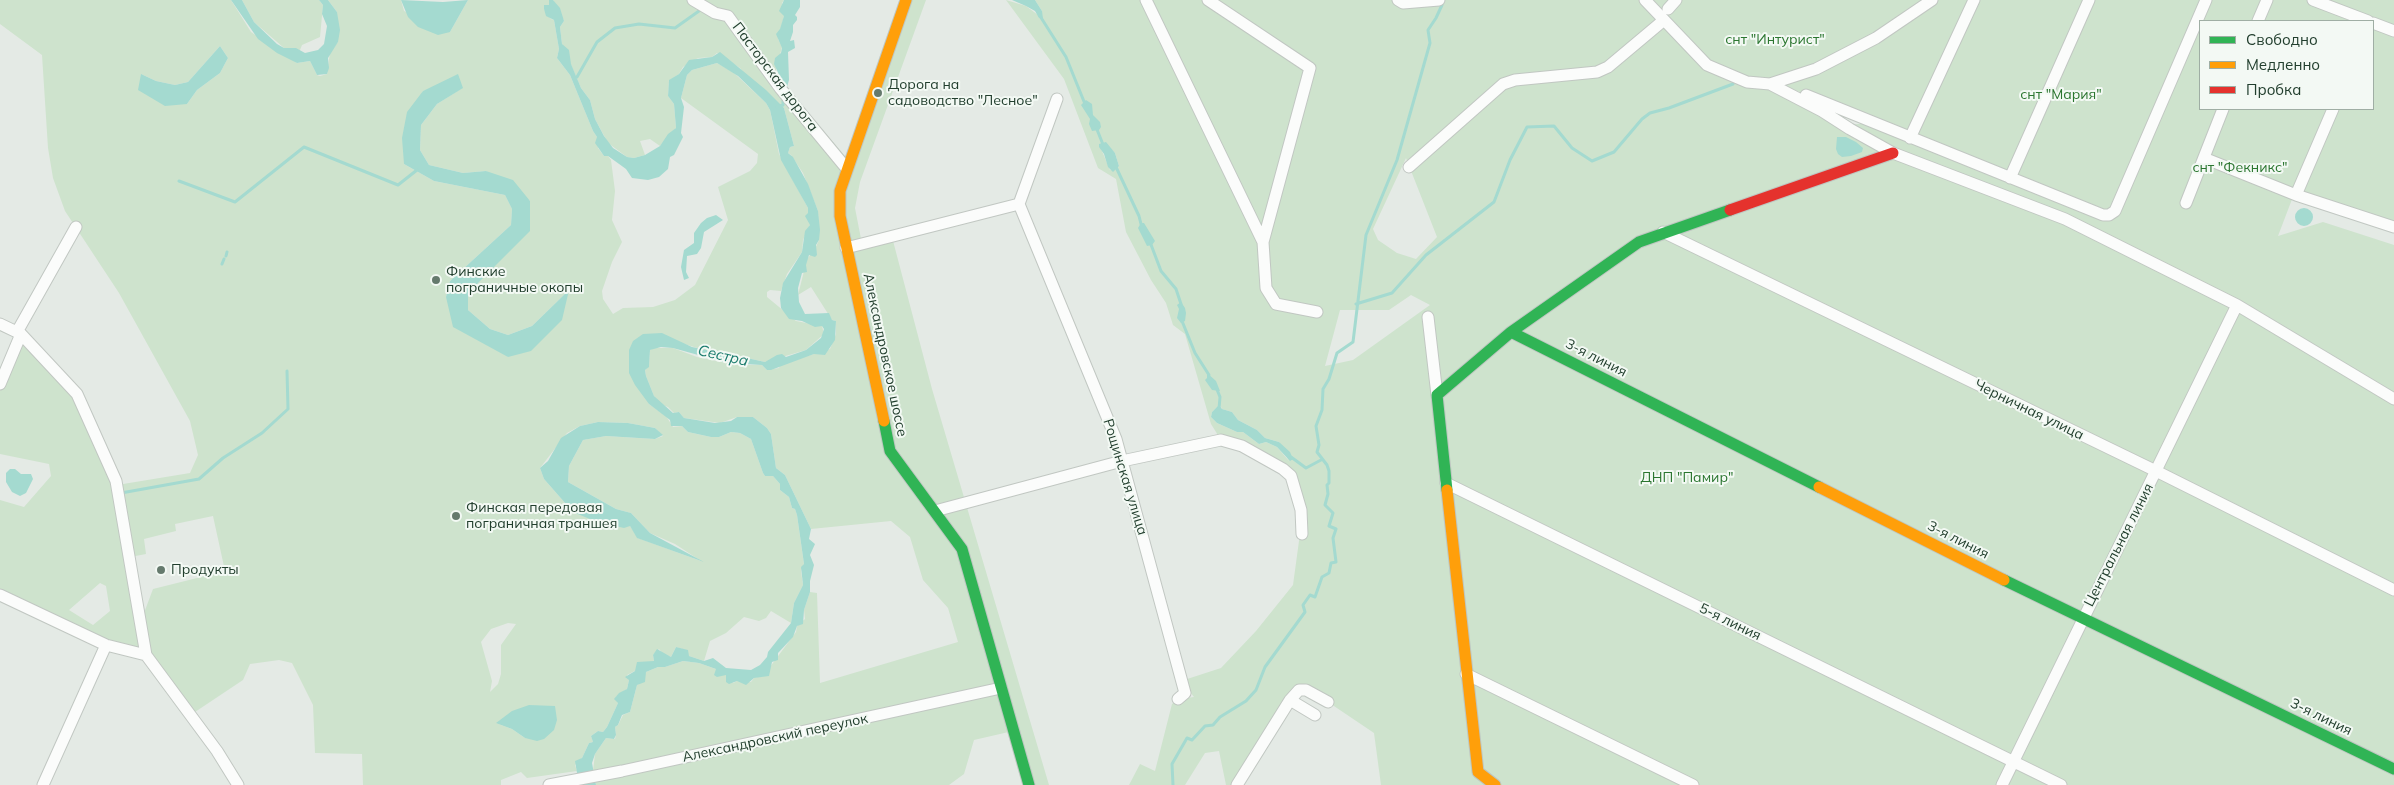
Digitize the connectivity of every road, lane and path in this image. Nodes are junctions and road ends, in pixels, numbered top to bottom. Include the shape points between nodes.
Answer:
1 (693, 0) edge
2 (906, 0) edge
3 (1146, 0) edge
4 (1208, 0) edge
5 (1398, 0) edge
6 (1439, 0) edge
7 (1644, 0) edge
8 (1932, 0) edge
9 (1974, 0) edge
10 (2089, 0) edge
11 (2206, 0) edge
12 (2267, 0) edge
13 (2313, 0) edge
14 (1669, 10) edge
15 (2258, 20) edge
16 (2365, 20) edge
17 (2374, 23) edge
18 (2394, 31) edge
19 (1772, 83) junction
20 (1057, 99) dead end
21 (2224, 110) edge
22 (2333, 110) edge
23 (1910, 138) junction
24 (1893, 153) junction
25 (2204, 158) junction
26 (1409, 167) dead end
27 (847, 170) junction
28 (2010, 178) junction
29 (2296, 195) junction
30 (2186, 203) dead end
31 (1020, 204) junction
32 (2393, 223) edge
33 (76, 227) dead end
34 (1663, 232) junction
35 (1263, 242) junction
36 (846, 248) junction
37 (2236, 305) junction
38 (1317, 312) dead end
39 (1428, 317) dead end
40 (0, 324) edge
41 (1511, 332) junction
42 (19, 333) junction
43 (0, 384) edge
44 (1437, 395) junction
45 (2394, 400) edge
46 (1122, 460) junction
47 (2156, 471) junction
48 (1446, 483) junction
49 (936, 511) junction
50 (1302, 534) dead end
51 (2394, 590) edge
52 (0, 595) edge
53 (2082, 620) junction
54 (106, 645) junction
55 (146, 655) junction
56 (1466, 674) junction
57 (1001, 688) junction
58 (1178, 699) dead end
59 (1290, 700) junction
60 (1328, 702) dead end
61 (1315, 715) dead end
62 (2014, 762) junction
63 (2394, 769) edge
64 (44, 785) edge
65 (238, 785) edge
66 (549, 785) edge
67 (1029, 785) edge
68 (1237, 785) edge
69 (1495, 785) edge
70 (1693, 785) edge
71 (2002, 785) edge
72 (2061, 785) edge

1 - 27 street, Пасторская дорога via 715,14 728,16 783,92
2 - 27 street, Александровское шоссе
3 - 35 street
4 - 35 street via 1310,68
5 - 6 street via 1403,3
7 - 14 street
8 - 19 street via 1876,38 1816,69
9 - 23 street
10 - 28 street
11 - 28 street via 2115,211 2103,215
12 - 15 street
13 - 16 street
14 - 19 street via 1707,65 1747,82
14 - 26 street via 1608,67 1597,72 1503,84
17 - 18 street
19 - 23 street
19 - 24 street
20 - 31 street
21 - 25 street
22 - 29 street
23 - 28 street
24 - 34 street
24 - 37 street via 2065,219
25 - 29 street
25 - 30 street
27 - 36 street, Александровское шоссе via 839,203
29 - 32 street
31 - 36 street
31 - 46 street, Рощинская улица
33 - 42 street
34 - 41 street via 1639,242
34 - 47 street, Черничная улица
35 - 38 street via 1266,288 1276,304
36 - 49 street, Александровское шоссе via 890,451
37 - 45 street
37 - 47 street, Центральная линия
39 - 44 street
40 - 42 street
41 - 44 street
41 - 53 street, 3-я линия
42 - 43 street
42 - 55 street via 77,394 116,481
44 - 48 street
46 - 49 street
46 - 50 street via 1221,440 1242,446 1291,476 1301,510
46 - 58 street, Рощинская улица via 1185,693
47 - 51 street, Черничная улица
47 - 53 street, Центральная линия
48 - 56 street
48 - 62 street, 5-я линия
49 - 57 street, Александровское шоссе via 962,549
52 - 54 street
53 - 62 street, Центральная линия
53 - 63 street, 3-я линия
54 - 55 street
54 - 64 street
55 - 65 street
56 - 69 street via 1478,772
56 - 70 street
57 - 66 street, Александровский переулок
57 - 67 street, Александровское шоссе
59 - 60 street via 1299,690 1306,690
59 - 61 street
59 - 68 street
62 - 71 street, Центральная линия
62 - 72 street, 5-я линия

